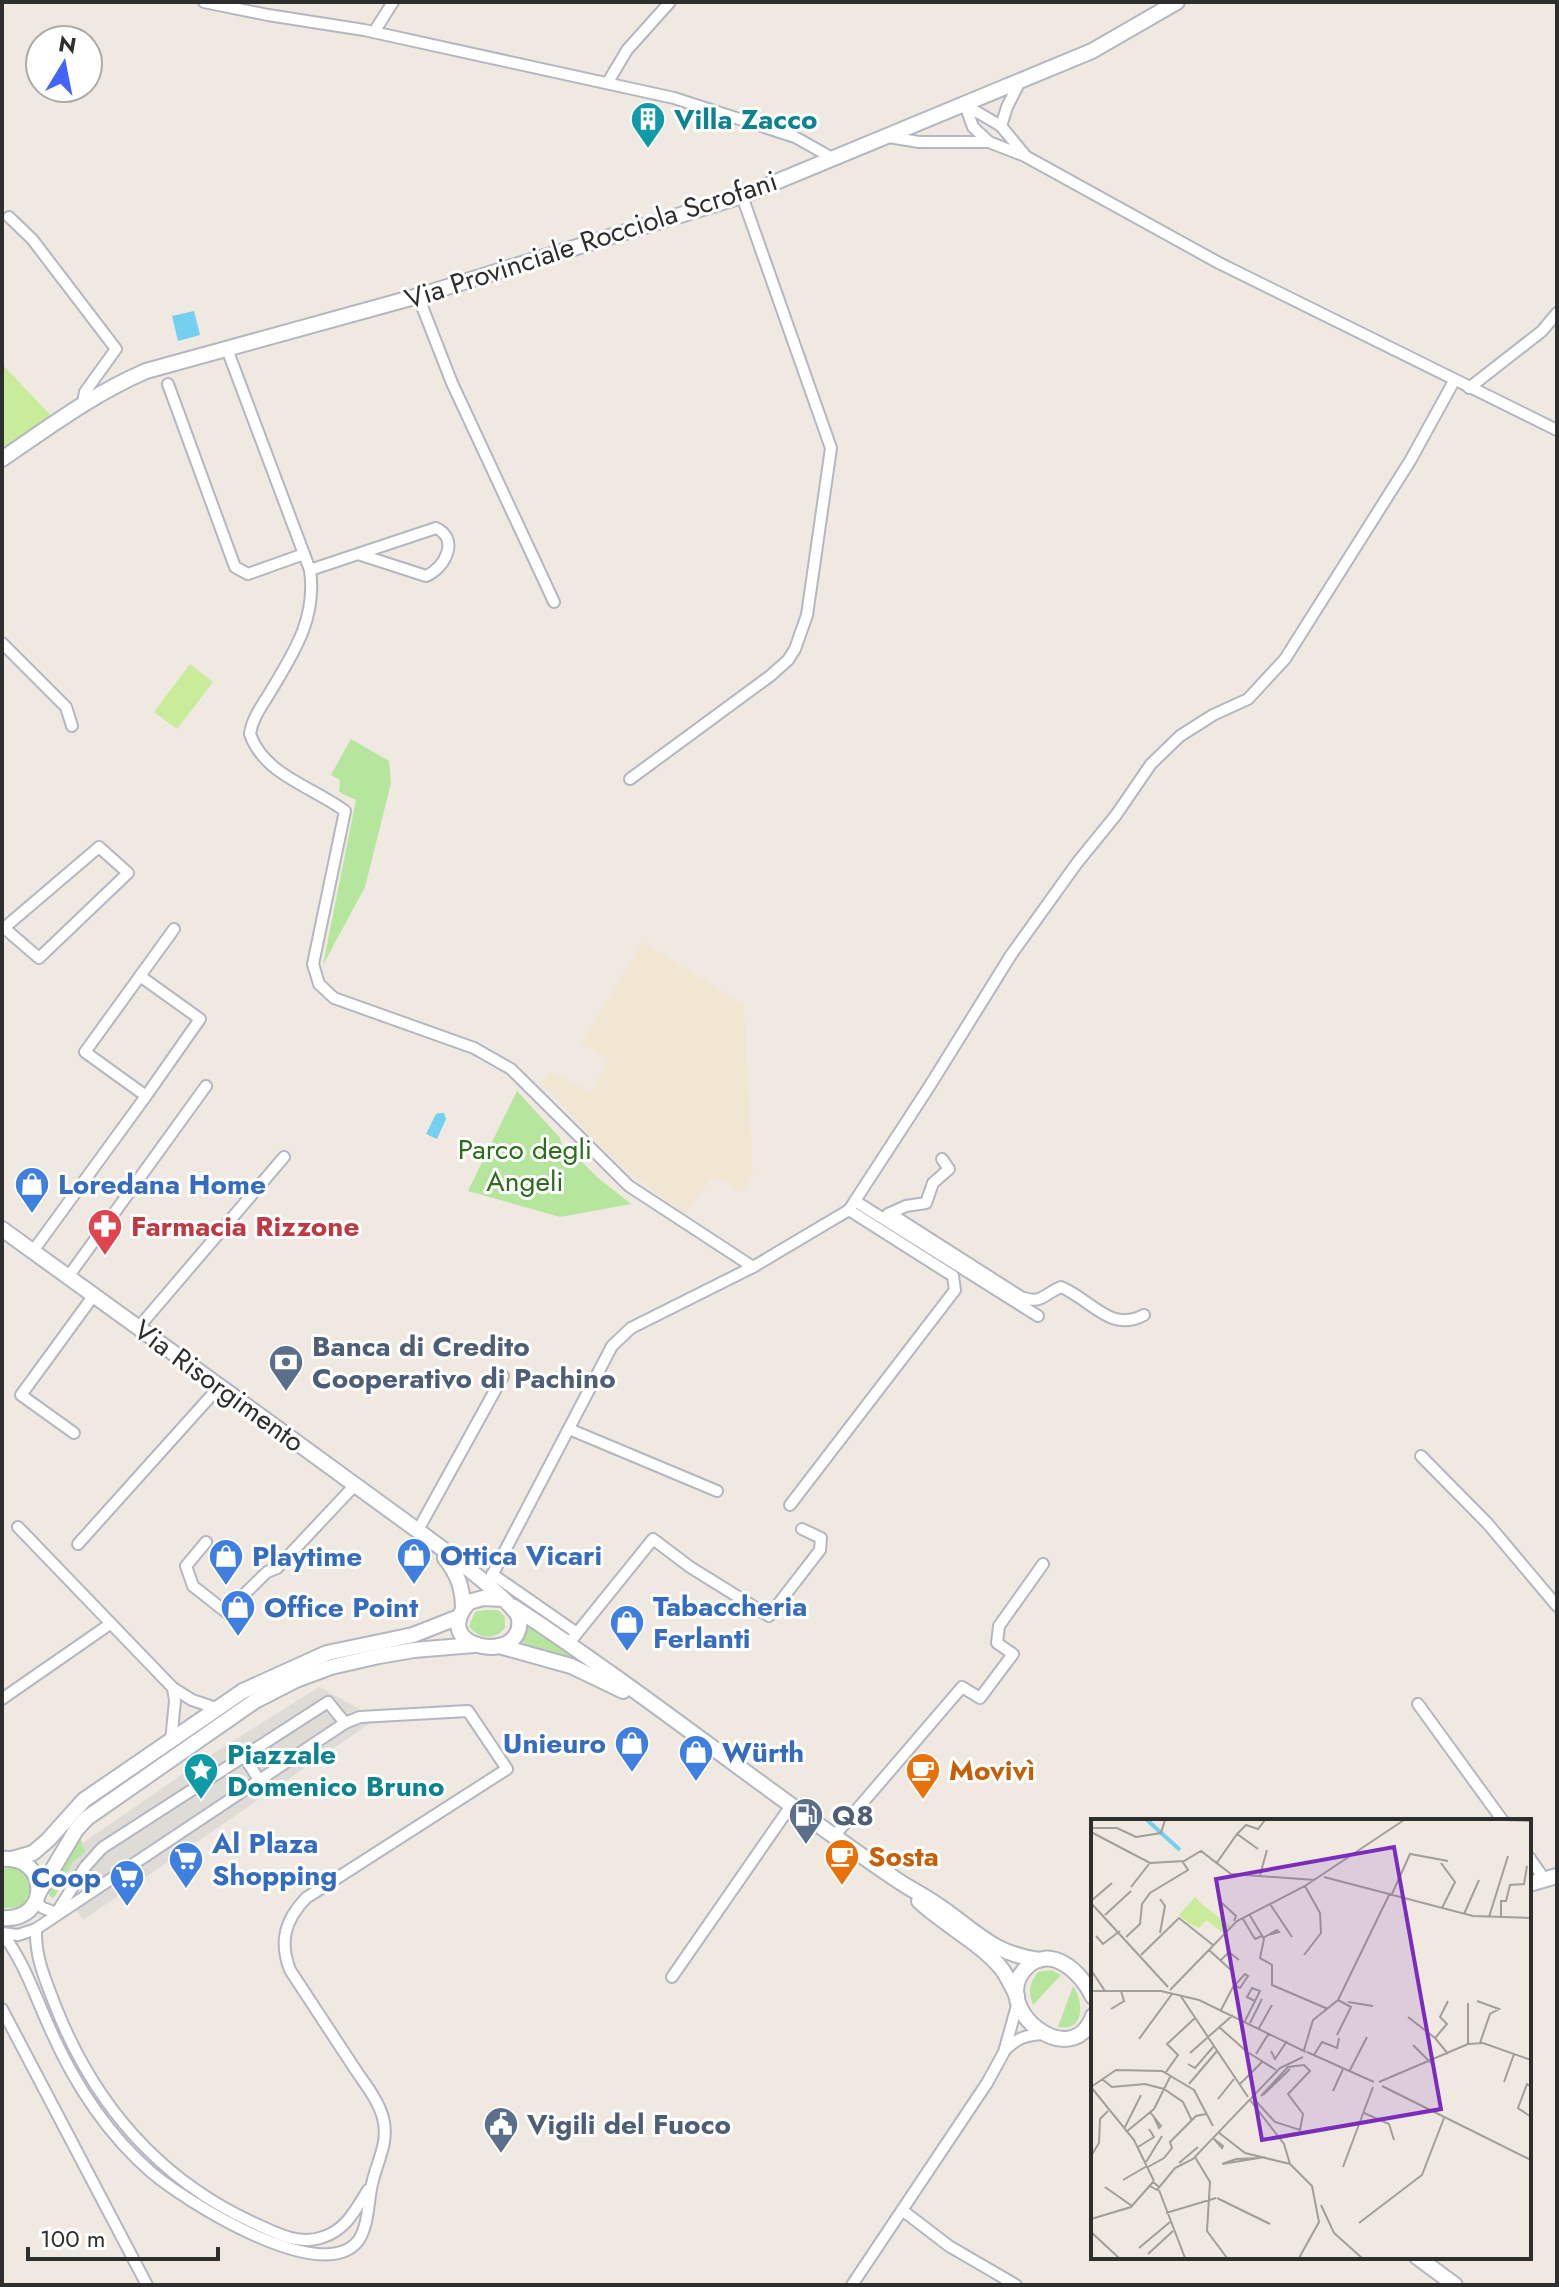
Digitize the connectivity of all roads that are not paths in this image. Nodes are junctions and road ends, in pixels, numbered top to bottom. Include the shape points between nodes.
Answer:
1 (204, 2) edge
2 (393, 2) edge
3 (670, 2) edge
4 (1177, 2) edge
5 (374, 32) junction
6 (608, 82) junction
7 (1019, 83) junction
8 (965, 105) junction
9 (1001, 126) junction
10 (889, 137) junction
11 (989, 142) junction
12 (1025, 156) junction
13 (834, 159) junction
14 (742, 196) junction
15 (9, 217) dead end
16 (418, 296) junction
17 (1557, 313) edge
18 (227, 349) junction
19 (1454, 381) junction
20 (168, 384) dead end
21 (1469, 388) junction
22 (83, 403) junction
23 (1557, 430) edge
24 (2, 459) edge
25 (304, 554) junction
26 (358, 554) junction
27 (310, 570) junction
28 (554, 602) dead end
29 (2, 643) edge
30 (72, 726) dead end
31 (630, 779) dead end
32 (3, 927) edge
33 (174, 929) dead end
34 (140, 976) junction
35 (206, 1086) dead end
36 (146, 1096) junction
37 (284, 1157) dead end
38 (942, 1159) dead end
39 (852, 1206) junction
40 (891, 1214) junction
41 (878, 1216) junction
42 (2, 1229) edge
43 (33, 1251) junction
44 (753, 1267) junction
45 (68, 1277) junction
46 (94, 1295) junction
47 (1144, 1315) dead end
48 (1038, 1316) dead end
49 (138, 1328) junction
50 (503, 1376) dead end
51 (219, 1387) junction
52 (569, 1429) junction
53 (74, 1433) dead end
54 (1421, 1456) dead end
55 (355, 1485) junction
56 (717, 1491) dead end
57 (790, 1505) dead end
58 (18, 1527) dead end
59 (802, 1529) dead end
60 (418, 1530) junction
61 (206, 1542) dead end
62 (78, 1544) dead end
63 (435, 1545) junction
64 (1043, 1564) dead end
65 (490, 1578) junction
66 (507, 1602) junction
67 (1557, 1606) edge
68 (461, 1613) junction
69 (110, 1624) junction
70 (573, 1638) junction
71 (474, 1645) junction
72 (499, 1646) junction
73 (173, 1688) junction
74 (2, 1699) edge
75 (1418, 1704) dead end
76 (219, 1709) junction
77 (669, 1716) junction
78 (345, 1723) junction
79 (171, 1741) junction
80 (244, 1756) junction
81 (259, 1780) junction
82 (792, 1804) junction
83 (1502, 1819) edge
84 (835, 1835) junction
85 (7, 1859) edge
86 (1531, 1859) edge
87 (1551, 1878) edge
88 (898, 1881) junction
89 (1531, 1883) edge
90 (39, 1901) junction
91 (57, 1913) junction
92 (2, 1919) edge
93 (39, 1927) junction
94 (2, 1933) edge
95 (1039, 1960) junction
96 (1075, 1970) junction
97 (1091, 1972) edge
98 (672, 1977) dead end
99 (1091, 1993) edge
100 (1018, 1998) junction
101 (2, 2009) edge
102 (1091, 2020) edge
103 (1043, 2034) junction
104 (1071, 2038) junction
105 (1091, 2040) edge
106 (1004, 2052) junction
107 (371, 2185) junction
108 (902, 2210) junction
109 (1420, 2259) edge
110 (147, 2285) edge
111 (852, 2285) edge
112 (1016, 2285) edge
113 (1455, 2285) edge

1 - 5 street
2 - 5 street
3 - 6 street via 627,50
4 - 7 main road, Via Provinciale Rocciola Scrofani via 1092,51
5 - 6 street
6 - 13 street via 795,137
7 - 8 main road, Via Provinciale Rocciola Scrofani
7 - 9 street
8 - 9 street
8 - 10 main road, Via Provinciale Rocciola Scrofani
8 - 11 street via 973,127
9 - 12 street
10 - 11 street
10 - 13 main road, Via Provinciale Rocciola Scrofani
11 - 12 street
12 - 19 street via 1219,263
13 - 14 main road, Via Provinciale Rocciola Scrofani
14 - 16 main road, Via Provinciale Rocciola Scrofani
14 - 31 street via 831,448 807,615 788,660
15 - 22 street via 32,239 116,349 85,392
16 - 18 main road, Via Provinciale Rocciola Scrofani
16 - 28 street via 452,383
17 - 21 street
18 - 22 main road, Via Provinciale Rocciola Scrofani via 146,371
18 - 25 street
19 - 21 street
19 - 39 street via 1285,659 1248,699 1180,736 1151,764 1011,955
20 - 25 street via 235,567 248,574
21 - 23 street
22 - 24 main road, Via Provinciale Rocciola Scrofani
25 - 27 street
26 - 26 street via 436,528 450,541 450,550 426,576
26 - 27 street
27 - 44 street via 308,623 250,734 262,757 278,770 345,811 313,964 319,984 334,998 474,1048 511,1069 629,1186
29 - 30 street via 66,707
32 - 32 street via 39,958 128,873 99,847
33 - 34 street
34 - 36 street via 200,1019
34 - 36 street via 85,1052
35 - 45 street
36 - 43 street
37 - 49 street
38 - 40 street via 949,1169 933,1183 926,1203
39 - 41 street
39 - 44 street
39 - 57 street via 953,1276 955,1290
40 - 41 street
40 - 47 street via 1031,1301 1061,1287 1111,1319 1130,1322
41 - 48 street
42 - 43 main road, Via Risorgimento
43 - 45 main road, Via Risorgimento
44 - 52 street via 631,1328 612,1346
45 - 46 main road, Via Risorgimento
46 - 49 main road, Via Risorgimento
46 - 53 street via 21,1395
49 - 51 main road, Via Risorgimento
50 - 60 street
51 - 55 main road, Via Risorgimento
51 - 62 street
52 - 56 street
52 - 65 street
54 - 67 street
55 - 60 main road, Via Risorgimento
55 - 61 street via 277,1568 226,1612 193,1586 186,1566
58 - 69 street
59 - 70 street via 821,1538 820,1550 769,1616 653,1539
60 - 63 main road, Via Risorgimento
63 - 65 main road
63 - 68 main road via 459,1580
64 - 84 street via 999,1626 997,1643 1013,1654 980,1698 962,1687
65 - 66 main road
65 - 70 street
66 - 68 main road via 483,1598 469,1602
66 - 70 main road
66 - 72 main road via 520,1620 517,1633
68 - 71 main road via 458,1627
68 - 76 main road via 413,1635 327,1653 243,1691
69 - 73 street
69 - 74 street
70 - 77 main road
71 - 72 main road
71 - 90 main road via 414,1650 331,1667 255,1701 87,1818
72 - 77 main road via 586,1672
73 - 76 street
73 - 79 street
75 - 83 street
76 - 79 main road
77 - 82 main road
78 - 80 street via 328,1702
78 - 81 street
78 - 107 street via 360,1717 468,1711 507,1769 306,1898 285,1928 284,1955 290,1970 381,2112 385,2140
79 - 85 main road via 84,1800 33,1853
80 - 81 street
80 - 91 street via 102,1848
81 - 91 street
82 - 84 main road
82 - 98 street
84 - 88 main road
85 - 90 main road via 33,1871
86 - 87 street
87 - 89 main road
88 - 95 main road via 998,1950
88 - 100 main road via 992,1959
90 - 91 street
90 - 92 main road via 26,1914
90 - 93 street
91 - 93 street
93 - 94 street via 18,1935
93 - 107 street via 38,1959 83,2066 119,2120 170,2169 240,2216 305,2241 341,2229
94 - 107 street via 16,1950 62,2054 95,2112 131,2154 202,2210 287,2251 325,2259 339,2256 358,2241
95 - 96 main road
95 - 100 main road via 1020,1976
96 - 97 main road
96 - 99 main road
100 - 103 main road via 1025,2018
100 - 106 street
101 - 110 street
102 - 104 main road via 1086,2030
103 - 104 main road
103 - 106 street via 1016,2040
104 - 105 main road
106 - 108 street
108 - 111 street
108 - 112 street via 949,2246
109 - 113 main road

